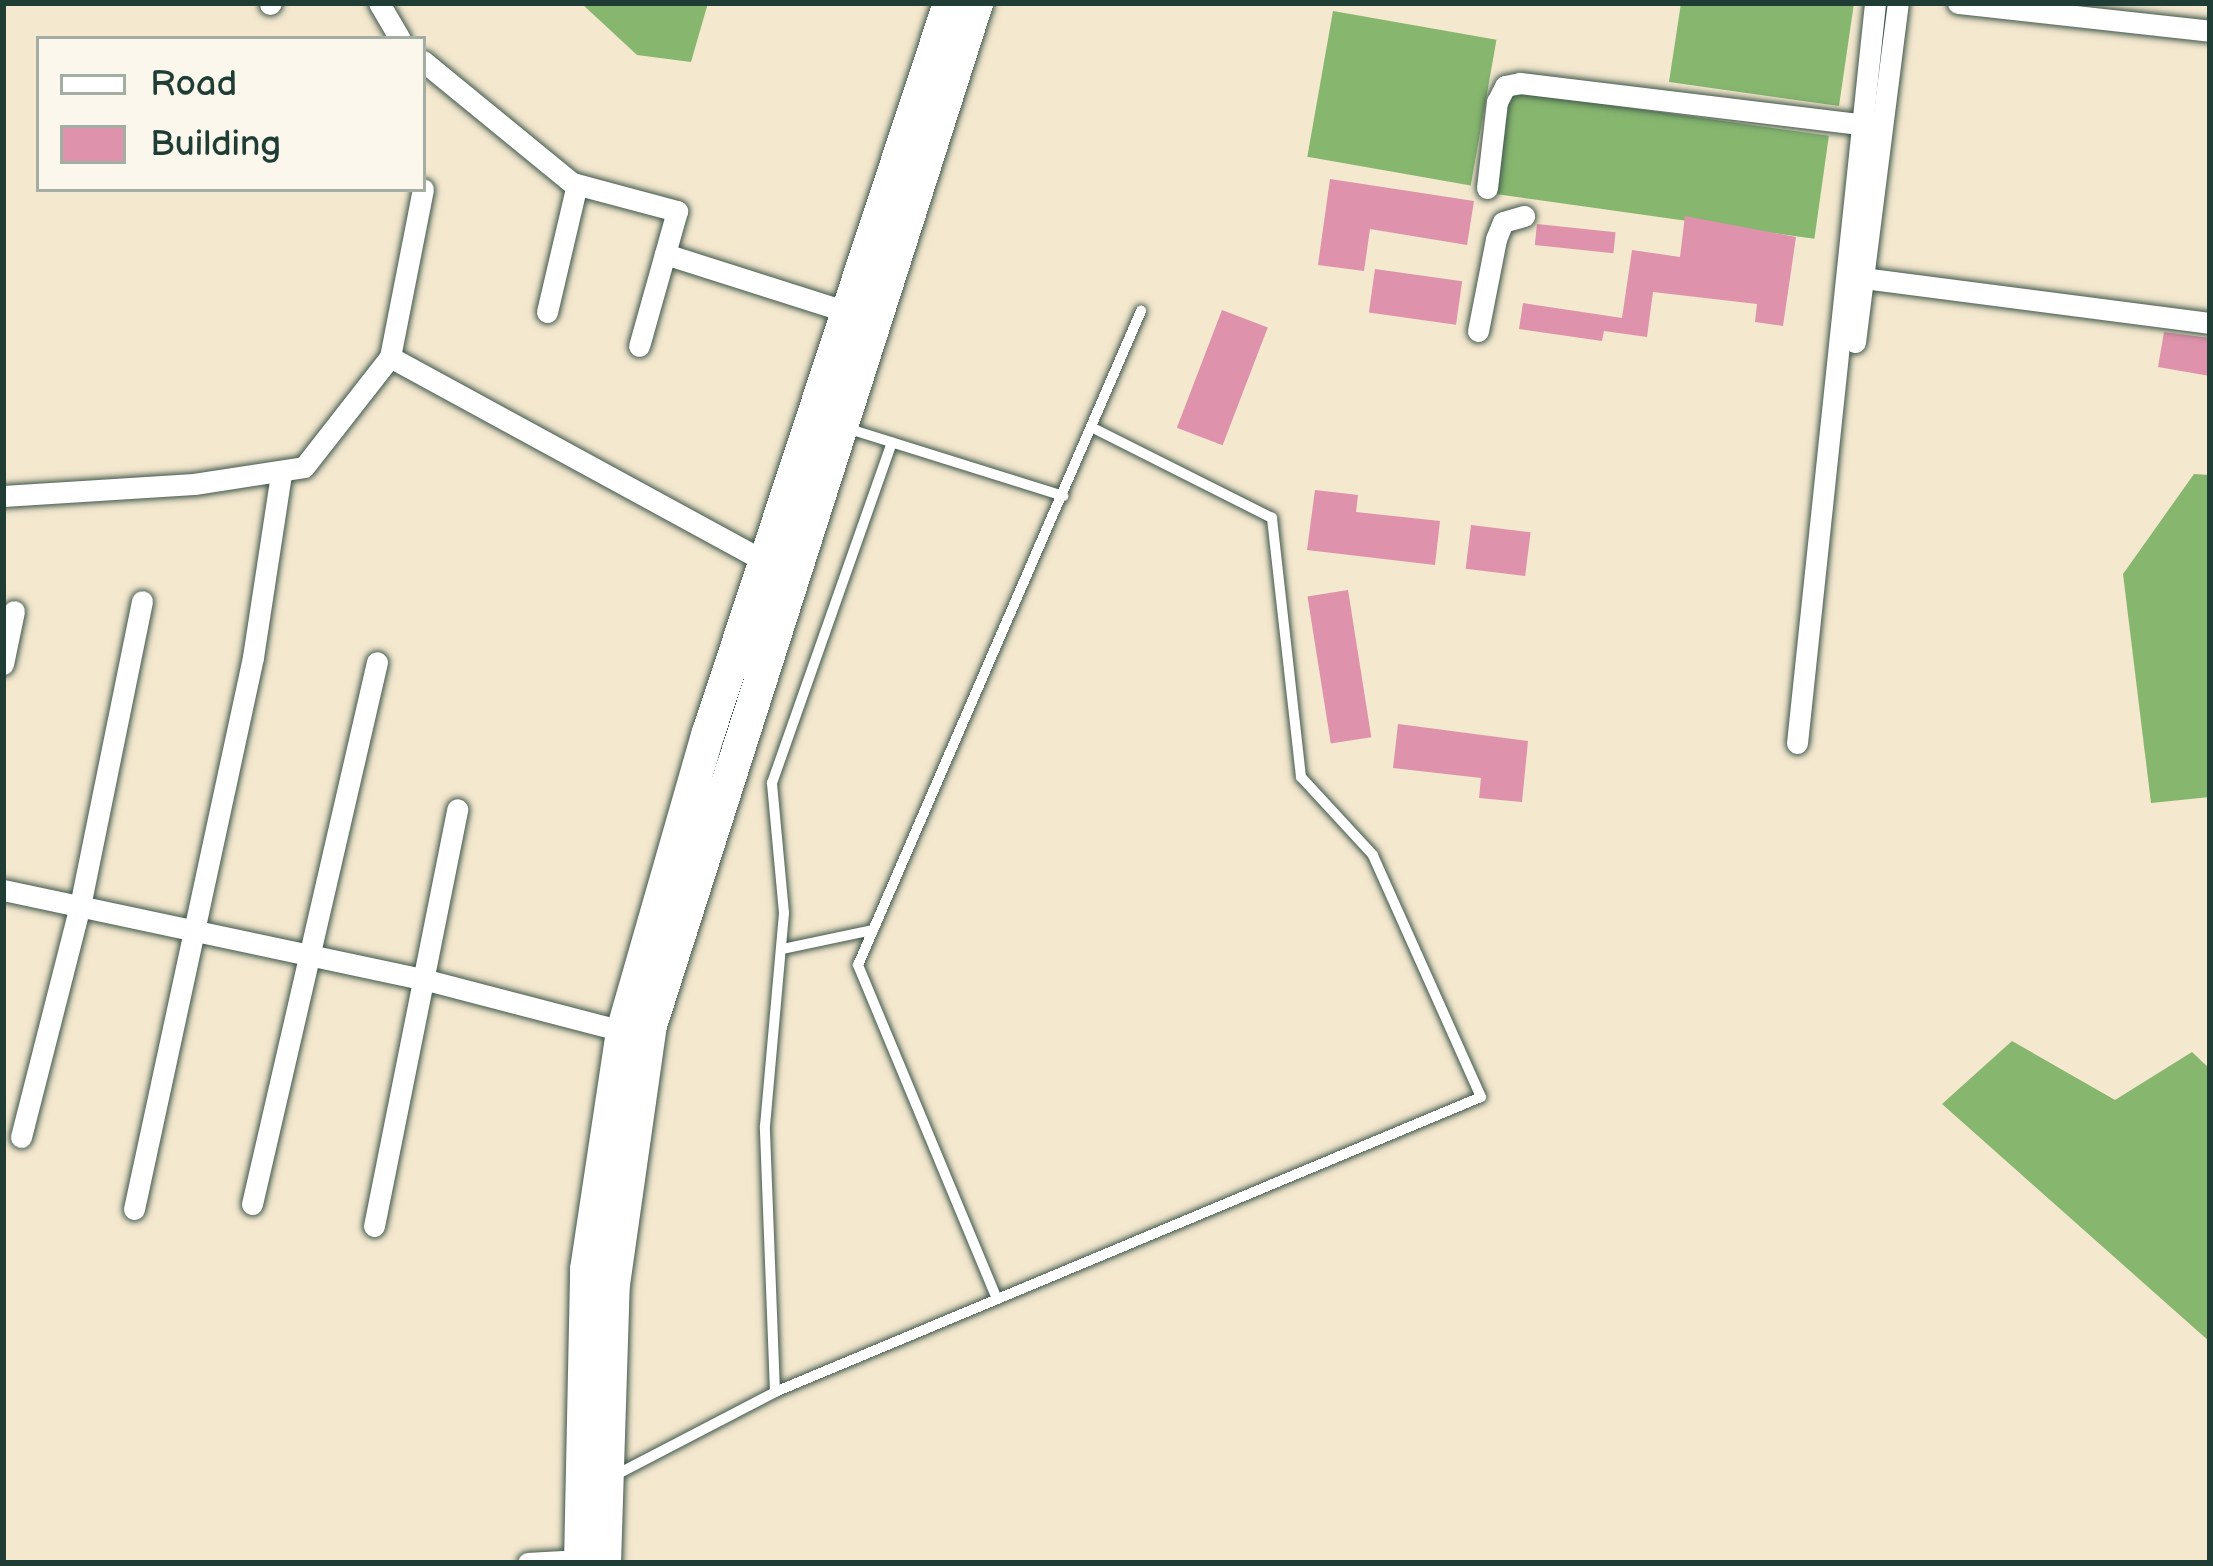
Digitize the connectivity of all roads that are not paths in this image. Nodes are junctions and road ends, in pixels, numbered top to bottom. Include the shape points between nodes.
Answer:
1 (379, 3) edge
2 (949, 3) edge
3 (976, 3) edge
4 (1875, 3) edge
5 (1898, 3) edge
6 (1958, 3) edge
7 (2210, 31) edge
8 (398, 36) edge
9 (426, 63) edge
10 (1860, 124) junction
11 (577, 184) junction
12 (1487, 188) dead end
13 (423, 192) edge
14 (1524, 216) dead end
15 (665, 254) junction
16 (1863, 278) junction
17 (1141, 311) dead end
18 (547, 312) dead end
19 (851, 313) junction
20 (2210, 323) edge
21 (1478, 331) dead end
22 (1855, 342) dead end
23 (639, 346) dead end
24 (390, 357) junction
25 (842, 427) junction
26 (1093, 428) junction
27 (892, 442) junction
28 (280, 473) junction
29 (3, 496) edge
30 (1063, 496) junction
31 (768, 563) junction
32 (142, 602) dead end
33 (14, 611) dead end
34 (376, 662) dead end
35 (3, 664) edge
36 (1797, 743) dead end
37 (457, 809) dead end
38 (3, 890) edge
39 (80, 906) junction
40 (195, 929) junction
41 (873, 930) junction
42 (782, 949) junction
43 (304, 955) junction
44 (423, 979) junction
45 (622, 1031) junction
46 (21, 1137) dead end
47 (252, 1204) dead end
48 (134, 1209) dead end
49 (374, 1226) dead end
50 (997, 1299) junction
51 (775, 1392) junction
52 (604, 1481) junction
53 (588, 1562) edge
54 (528, 1563) edge

1 - 8 street
2 - 19 main road
3 - 25 main road
4 - 10 street
5 - 16 street
6 - 7 street
9 - 11 street
10 - 12 street via 1520,83 1505,86 1498,102
10 - 36 street
11 - 15 street via 677,211
11 - 18 street
13 - 24 street
14 - 21 street via 1503,223 1496,239
15 - 19 street
15 - 23 street
16 - 20 street
16 - 22 street
17 - 26 lane
19 - 31 main road
24 - 28 street via 304,467
24 - 31 street
25 - 27 lane
25 - 52 main road via 650,1025 620,1204
26 - 30 lane
26 - 50 lane via 1272,518 1301,777 1373,854 1481,1097
27 - 30 lane
27 - 42 lane via 772,784
28 - 29 street
28 - 40 street via 253,657
30 - 41 lane
31 - 45 main road via 701,754
32 - 39 street
33 - 35 street
34 - 43 street
37 - 44 street
38 - 39 street
39 - 40 street
39 - 46 street
40 - 43 street
40 - 48 street
41 - 42 lane
41 - 50 lane via 858,965
42 - 51 lane via 765,1126
43 - 44 street
43 - 47 street
44 - 45 street
44 - 49 street
45 - 53 main road via 586,1269
50 - 51 lane
51 - 52 lane
52 - 53 main road
53 - 54 street

